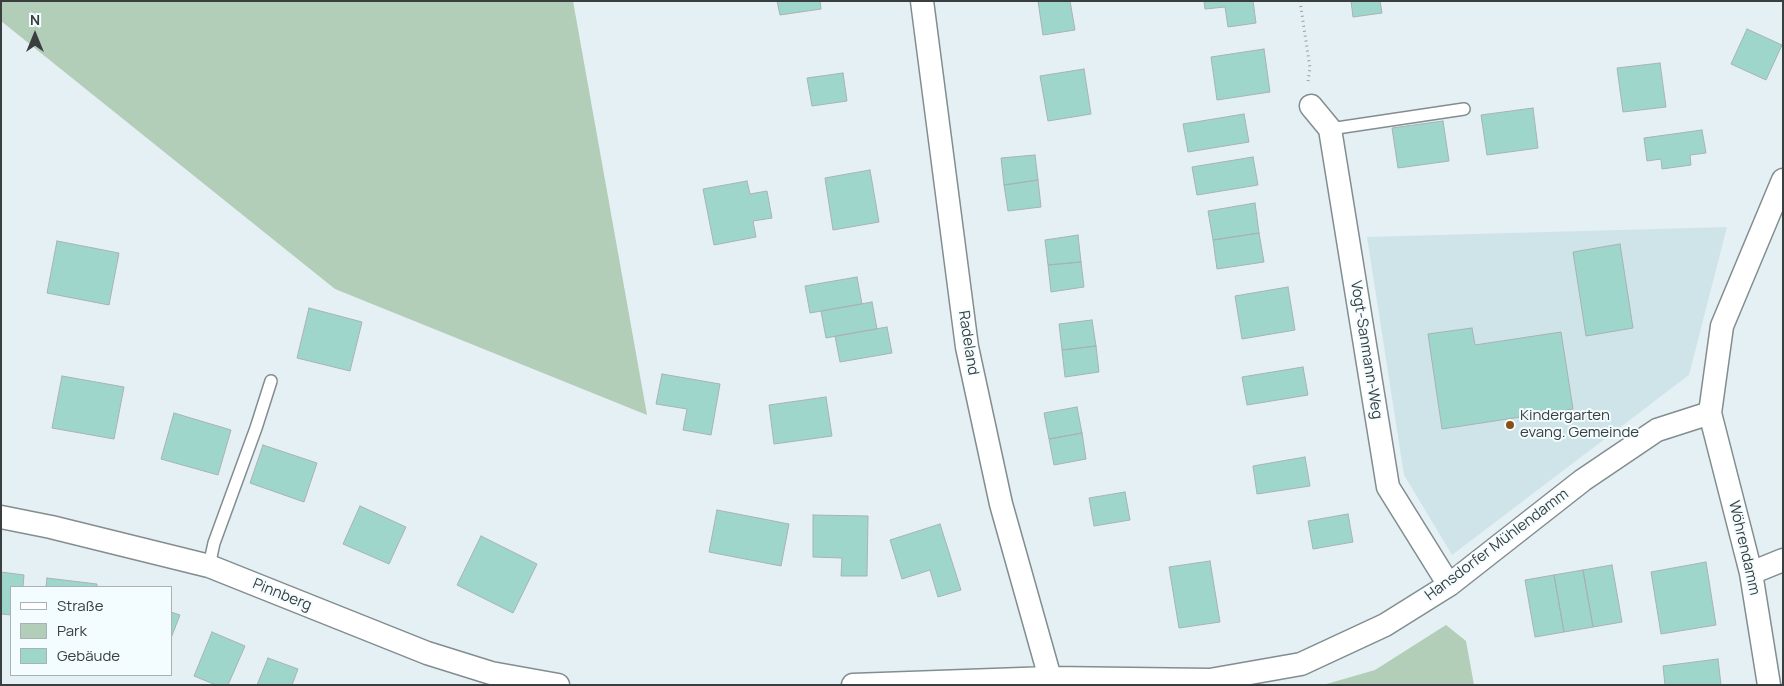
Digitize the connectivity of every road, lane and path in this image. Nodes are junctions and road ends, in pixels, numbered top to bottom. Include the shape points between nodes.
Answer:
1 (922, 1) edge
2 (1300, 1) edge
3 (1311, 106) joint
4 (1464, 109) dead end
5 (1330, 129) junction
6 (1783, 180) edge
7 (271, 381) dead end
8 (1710, 414) junction
9 (1, 517) edge
10 (1783, 560) edge
11 (209, 566) junction
12 (1752, 572) junction
13 (1449, 585) junction
14 (1050, 678) junction
15 (1014, 682) edge
16 (558, 685) edge
17 (853, 685) edge
18 (1769, 685) edge

1 - 14 street, Radeland via 967,347 1001,504
2 - 3 path via 1310,68
3 - 5 street
4 - 5 lane
5 - 13 street, Vogt-Sanmann-Weg via 1388,486
6 - 8 street via 1722,326
7 - 11 lane via 214,543
8 - 12 street, Wöhrendamm
8 - 13 street, Hansdorfer Mühlendamm via 1657,430 1583,480
9 - 11 street, Pinnberg
10 - 12 street
11 - 16 street, Pinnberg via 427,653 491,673
12 - 18 street, Wöhrendamm
13 - 14 street, Hansdorfer Mühlendamm via 1385,624 1300,664 1210,680
14 - 15 street, Hansdorfer Mühlendamm
15 - 17 street

